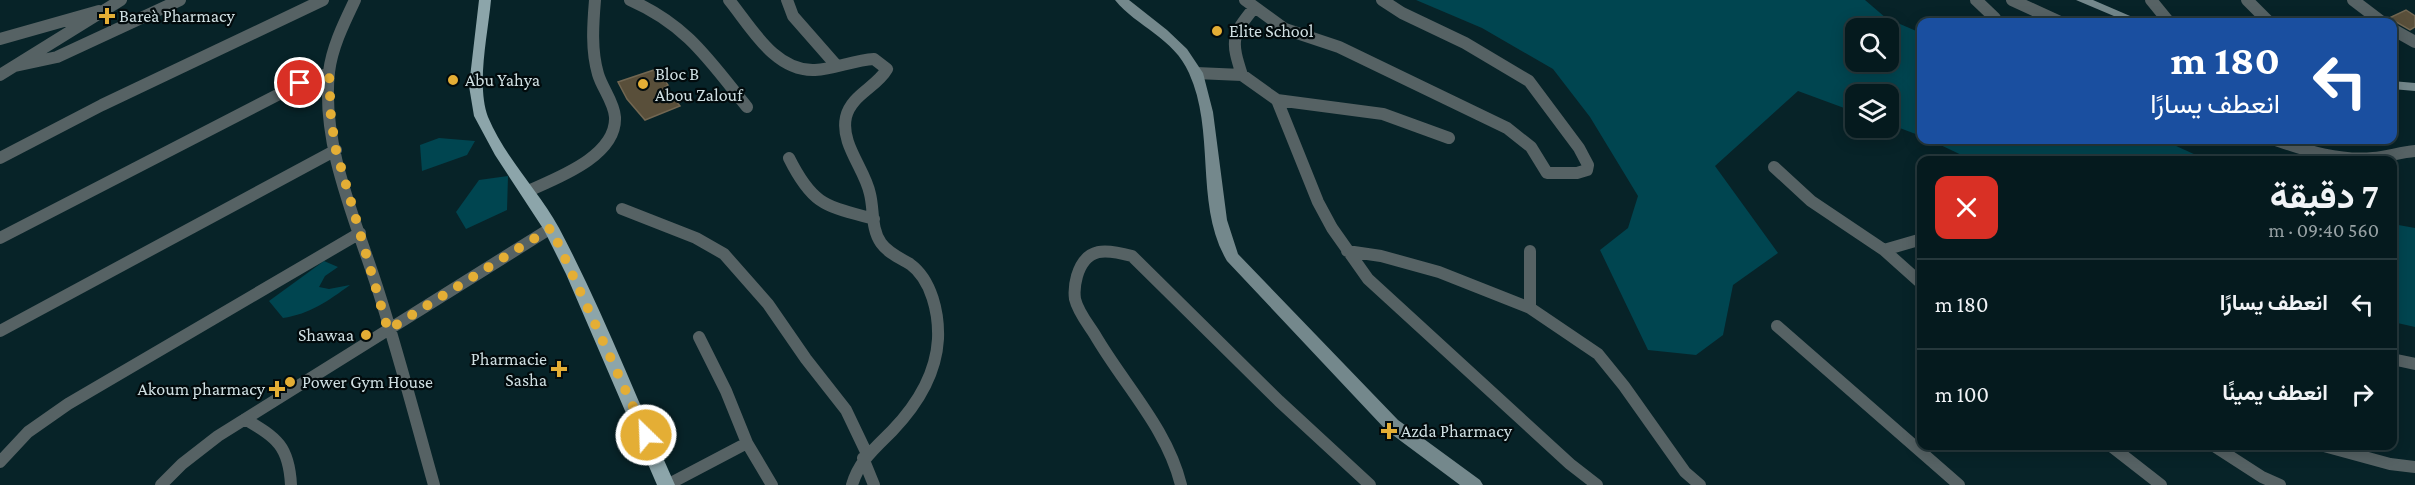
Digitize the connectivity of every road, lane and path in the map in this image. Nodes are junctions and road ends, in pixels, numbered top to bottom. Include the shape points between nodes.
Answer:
1 (121, 0) edge
2 (180, 0) edge
3 (323, 0) edge
4 (355, 0) edge
5 (485, 0) edge
6 (595, 0) edge
7 (630, 0) edge
8 (729, 0) edge
9 (787, 0) edge
10 (1121, 0) edge
11 (1245, 0) edge
12 (1382, 0) edge
13 (1976, 0) edge
14 (2012, 0) edge
15 (2082, 0) edge
16 (2151, 0) edge
17 (2247, 0) edge
18 (2353, 0) edge
19 (109, 8) junction
20 (1254, 8) junction
21 (1995, 18) dead end
22 (2051, 18) edge
23 (2128, 18) edge
24 (2166, 18) edge
25 (2265, 18) edge
26 (2377, 18) edge
27 (2397, 32) edge
28 (0, 39) edge
29 (2415, 42) edge
30 (836, 65) junction
31 (15, 66) junction
32 (329, 73) junction
33 (1196, 73) junction
34 (0, 75) edge
35 (1242, 75) junction
36 (2397, 85) edge
37 (2415, 87) edge
38 (1277, 100) junction
39 (747, 107) dead end
40 (1449, 138) dead end
41 (2289, 144) edge
42 (336, 150) junction
43 (2415, 150) edge
44 (2339, 156) edge
45 (2385, 156) edge
46 (0, 158) edge
47 (789, 158) dead end
48 (1774, 167) dead end
49 (528, 191) junction
50 (622, 209) dead end
51 (874, 219) junction
52 (551, 228) junction
53 (360, 233) junction
54 (0, 238) edge
55 (1917, 240) edge
56 (1884, 250) junction
57 (1347, 251) junction
58 (1530, 251) dead end
59 (1917, 280) edge
60 (1530, 308) junction
61 (1777, 326) dead end
62 (388, 330) junction
63 (0, 331) edge
64 (699, 337) dead end
65 (2397, 360) edge
66 (2415, 364) edge
67 (246, 418) junction
68 (747, 443) junction
69 (1917, 448) edge
70 (1919, 450) edge
71 (2116, 450) edge
72 (2220, 450) edge
73 (2339, 450) edge
74 (865, 456) junction
75 (0, 462) edge
76 (2415, 467) edge
77 (161, 485) edge
78 (291, 485) edge
79 (434, 485) edge
80 (667, 485) edge
81 (772, 485) edge
82 (852, 485) edge
83 (874, 485) edge
84 (1181, 485) edge
85 (1370, 485) edge
86 (1474, 485) edge
87 (1597, 485) edge
88 (1700, 485) edge
89 (1959, 485) edge
90 (2161, 485) edge
91 (2280, 485) edge

1 - 19 street
2 - 31 street via 57,57
3 - 46 street
4 - 32 street
5 - 49 main road via 477,101 489,134
6 - 49 street via 595,56 598,75 615,115 613,134 603,148 573,170
7 - 39 street via 673,21
8 - 30 street via 778,59 811,71
9 - 30 street via 793,16
10 - 33 street via 1168,40
11 - 20 street
12 - 20 street via 1529,81 1579,148 1587,170 1547,173 1530,147 1507,128 1339,47 1285,29
13 - 21 street
14 - 22 street
15 - 23 street
16 - 24 street
17 - 25 street
18 - 26 street
19 - 28 street
19 - 31 street
20 - 35 street via 1231,41
27 - 29 street
30 - 51 street via 874,59 888,69 864,91 846,117 846,134 869,187
31 - 34 street
32 - 42 street
32 - 54 street via 291,88
33 - 35 street
33 - 86 street via 1220,220 1232,257 1392,425
35 - 38 street
36 - 37 street
38 - 40 street via 1383,114
38 - 57 street via 1318,202
41 - 44 street
42 - 53 street
42 - 63 street
43 - 45 street
47 - 51 street via 812,195 844,213
48 - 56 street via 1811,201
49 - 52 main road
50 - 74 street via 696,238 724,254 768,304 846,410
51 - 74 street via 880,242 918,271 932,297 938,338 924,391
52 - 62 street
52 - 80 main road
53 - 62 street
53 - 75 street via 68,404 28,432
55 - 56 street
56 - 59 street
57 - 60 street via 1438,272
57 - 87 street via 1375,286
58 - 60 street
60 - 88 street via 1598,354 1685,472
61 - 69 street
62 - 67 street
62 - 79 street
64 - 68 street
65 - 66 street
67 - 77 street via 205,445
67 - 78 street via 280,441 286,450
68 - 80 street
68 - 81 street
70 - 89 street
71 - 90 street
72 - 91 street
73 - 76 street
74 - 82 street
74 - 83 street
84 - 85 street via 1180,471 1162,437 1098,343 1075,300 1081,262 1093,252 1113,251 1132,256

